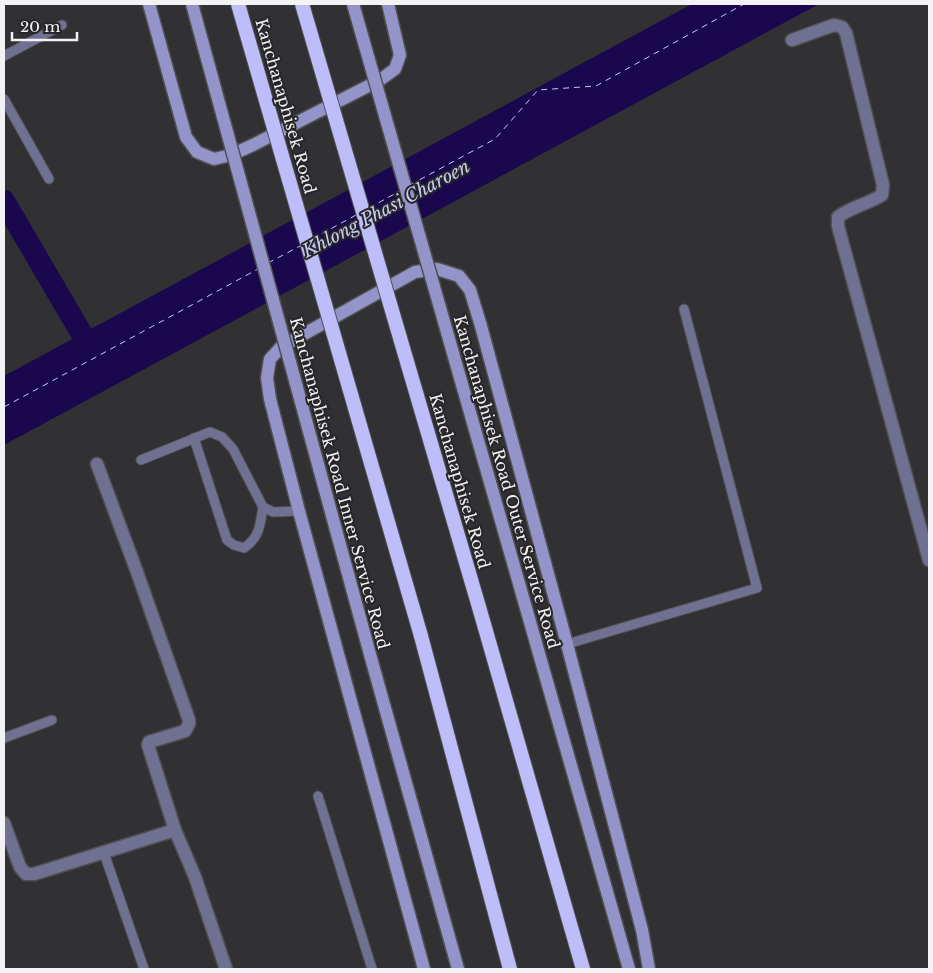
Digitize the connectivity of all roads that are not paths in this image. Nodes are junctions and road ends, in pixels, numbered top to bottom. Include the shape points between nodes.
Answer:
1 (149, 4) edge
2 (192, 4) edge
3 (238, 4) edge
4 (302, 4) edge
5 (353, 4) edge
6 (388, 4) edge
7 (62, 25) dead end
8 (792, 40) dead end
9 (4, 56) edge
10 (4, 99) edge
11 (49, 179) dead end
12 (684, 309) dead end
13 (194, 438) junction
14 (141, 460) dead end
15 (97, 464) dead end
16 (263, 507) junction
17 (299, 511) junction
18 (929, 560) edge
19 (567, 644) junction
20 (52, 720) dead end
21 (4, 738) edge
22 (318, 796) dead end
23 (4, 823) edge
24 (175, 830) junction
25 (104, 853) junction
26 (144, 969) edge
27 (226, 969) edge
28 (372, 969) edge
29 (424, 969) edge
30 (458, 969) edge
31 (510, 969) edge
32 (583, 969) edge
33 (629, 969) edge
34 (649, 969) edge

1 - 6 main road via 186,137 197,152 214,159 253,145 380,80 395,69 400,55
2 - 30 main road, Kanchanaphisek Road Inner Service Road, bridge
3 - 31 highway, Kanchanaphisek Road, bridge via 421,636
4 - 32 highway, Kanchanaphisek Road, bridge
5 - 33 main road, Kanchanaphisek Road Outer Service Road, bridge
7 - 9 lane
8 - 18 street via 834,25 842,27 846,33 883,185 882,195 845,211 838,217 838,226
10 - 11 lane
12 - 19 lane via 757,588
13 - 14 lane
13 - 16 lane via 210,432 222,437 234,449
13 - 16 lane via 227,540 244,548 253,542
15 - 24 street via 189,720 185,731 148,745
16 - 17 lane via 273,512
17 - 19 main road via 270,398 267,378 270,359 280,347 415,272 437,270 459,276 470,290 481,326
17 - 29 main road
19 - 34 main road via 642,930
20 - 21 lane
22 - 28 lane
23 - 25 street via 20,867 26,874
24 - 25 street
24 - 27 street via 195,877
25 - 26 lane

